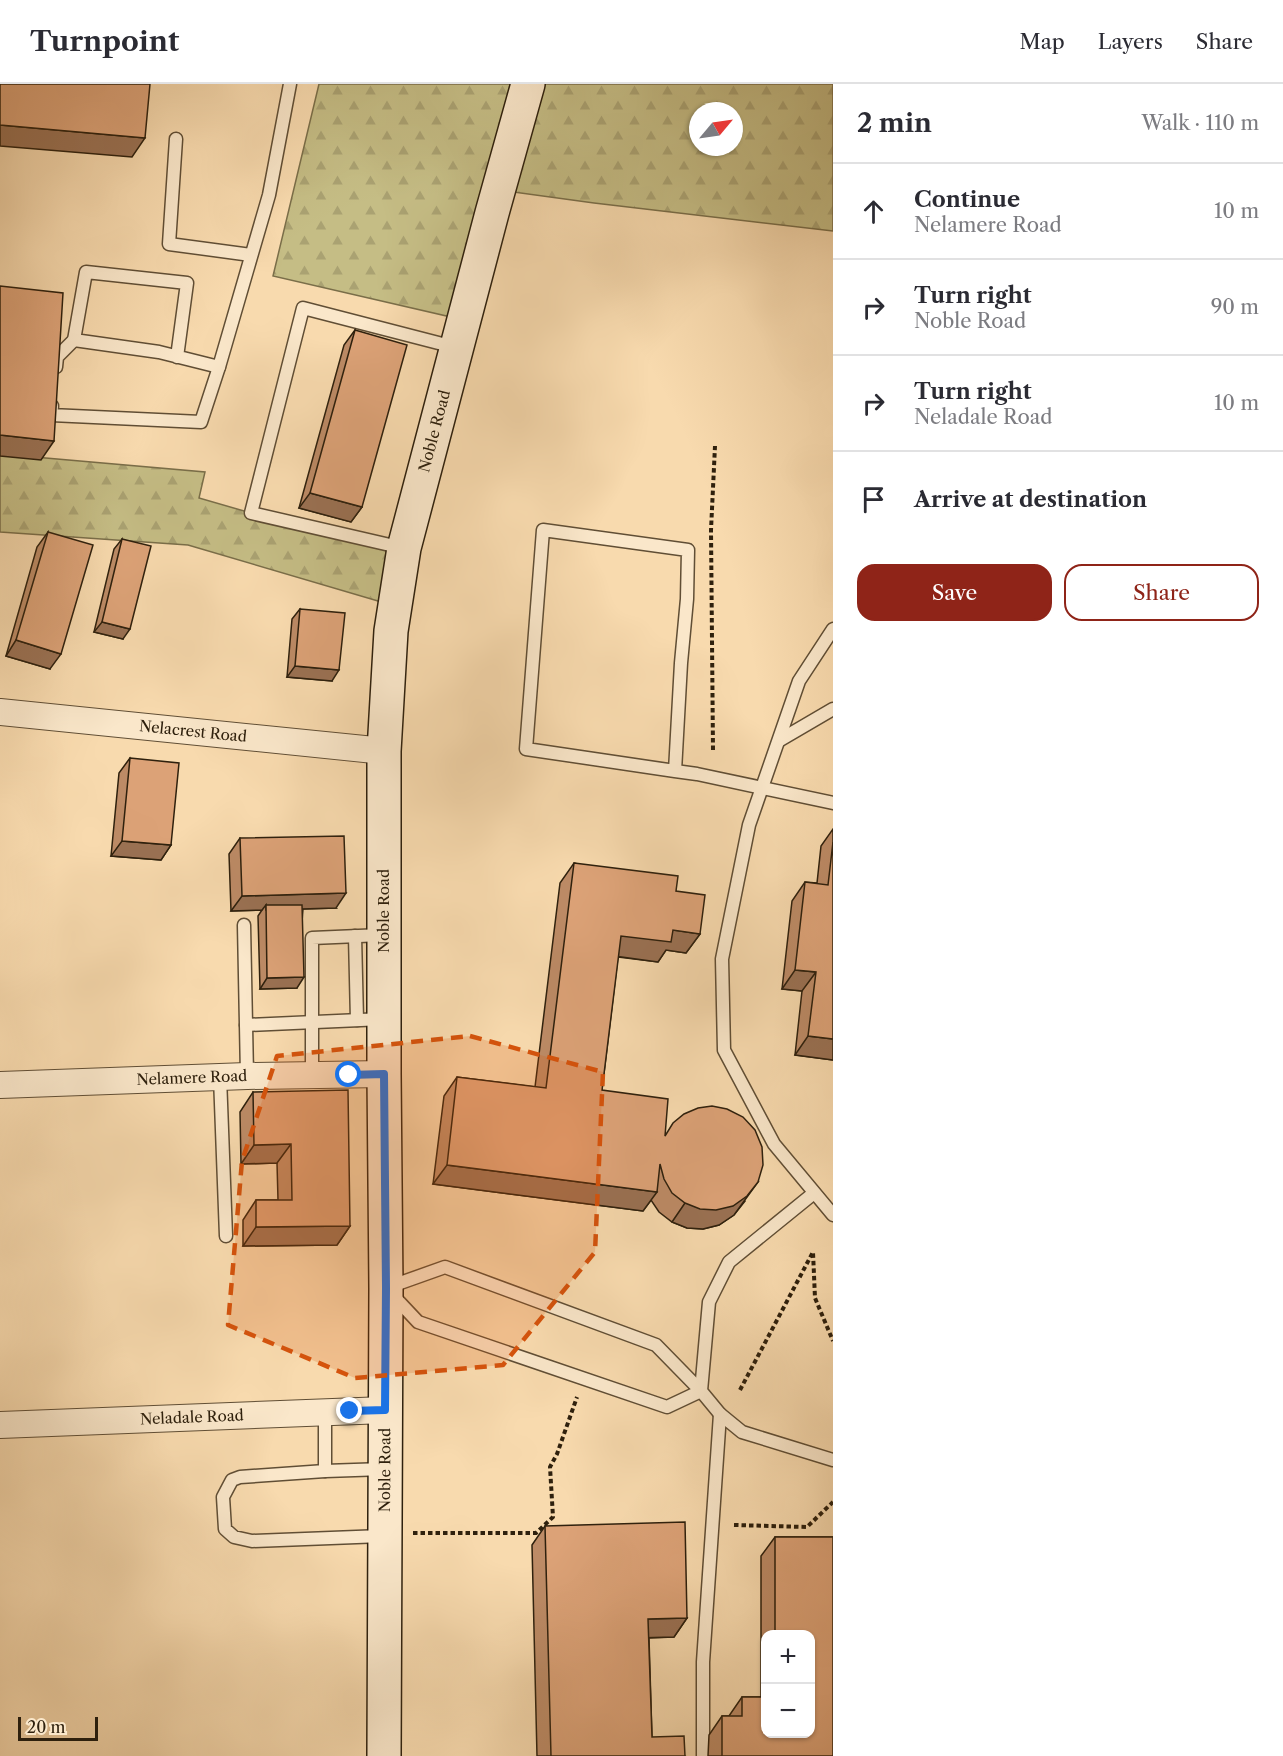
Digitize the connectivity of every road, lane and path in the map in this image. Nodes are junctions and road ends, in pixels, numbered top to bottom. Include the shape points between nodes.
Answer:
1 (290, 84) edge
2 (528, 84) edge
3 (177, 139) dead end
4 (251, 255) junction
5 (74, 340) junction
6 (457, 348) junction
7 (177, 357) junction
8 (219, 367) junction
9 (715, 446) dead end
10 (404, 548) junction
11 (833, 629) edge
12 (833, 709) edge
13 (0, 712) edge
14 (780, 740) junction
15 (713, 750) dead end
16 (384, 751) junction
17 (675, 771) junction
18 (763, 788) junction
19 (833, 803) edge
20 (244, 925) dead end
21 (369, 936) junction
22 (370, 1020) junction
23 (312, 1022) junction
24 (246, 1025) junction
25 (384, 1074) junction
26 (247, 1076) junction
27 (312, 1076) junction
28 (220, 1077) junction
29 (0, 1085) edge
30 (814, 1193) junction
31 (833, 1215) edge
32 (225, 1236) dead end
33 (386, 1288) junction
34 (833, 1341) edge
35 (740, 1390) dead end
36 (701, 1391) junction
37 (577, 1395) dead end
38 (385, 1410) junction
39 (326, 1413) junction
40 (720, 1414) junction
41 (0, 1425) edge
42 (833, 1460) edge
43 (384, 1469) junction
44 (326, 1471) junction
45 (833, 1502) edge
46 (734, 1525) dead end
47 (399, 1534) junction
48 (384, 1756) edge
49 (703, 1756) edge

1 - 4 lane via 269,195
2 - 6 main road, Noble Road
3 - 4 lane via 169,244
4 - 8 lane
5 - 7 lane
5 - 7 lane via 86,272 187,283
5 - 8 lane via 57,357 51,415 201,422
6 - 10 main road, Noble Road
6 - 10 lane via 303,309 251,513
7 - 8 lane
9 - 15 path via 711,530
10 - 16 main road, Noble Road via 391,631
11 - 14 lane via 800,681
12 - 14 lane
13 - 16 street, Nelacrest Road
14 - 18 lane
16 - 21 main road, Noble Road
17 - 17 lane via 688,550 543,530 526,749
17 - 18 lane
18 - 19 lane
18 - 30 lane via 749,825 722,960 724,1050 774,1144
20 - 24 lane
21 - 22 main road, Noble Road
21 - 23 lane via 312,938
22 - 23 lane
22 - 25 main road, Noble Road
23 - 24 lane
23 - 27 lane
24 - 26 lane
25 - 27 street, Nelamere Road
25 - 33 main road, Noble Road
26 - 27 street, Nelamere Road
26 - 28 street, Nelamere Road
28 - 29 street, Nelamere Road
28 - 32 lane
30 - 31 lane
30 - 36 lane via 729,1262 709,1302
33 - 36 lane via 418,1322 667,1407
33 - 36 lane via 445,1267 656,1345
33 - 38 main road, Noble Road
34 - 35 path via 815,1298 813,1252
36 - 40 lane
37 - 47 path via 550,1467 553,1517 536,1533
38 - 39 street, Neladale Road
38 - 43 main road, Noble Road
39 - 41 street, Neladale Road
39 - 44 lane
40 - 42 lane via 742,1432
40 - 49 lane via 703,1662
43 - 44 lane
43 - 47 main road, Noble Road
44 - 47 lane via 232,1480 223,1497 225,1529 234,1537 252,1540
45 - 46 path via 807,1527
47 - 48 main road, Noble Road

